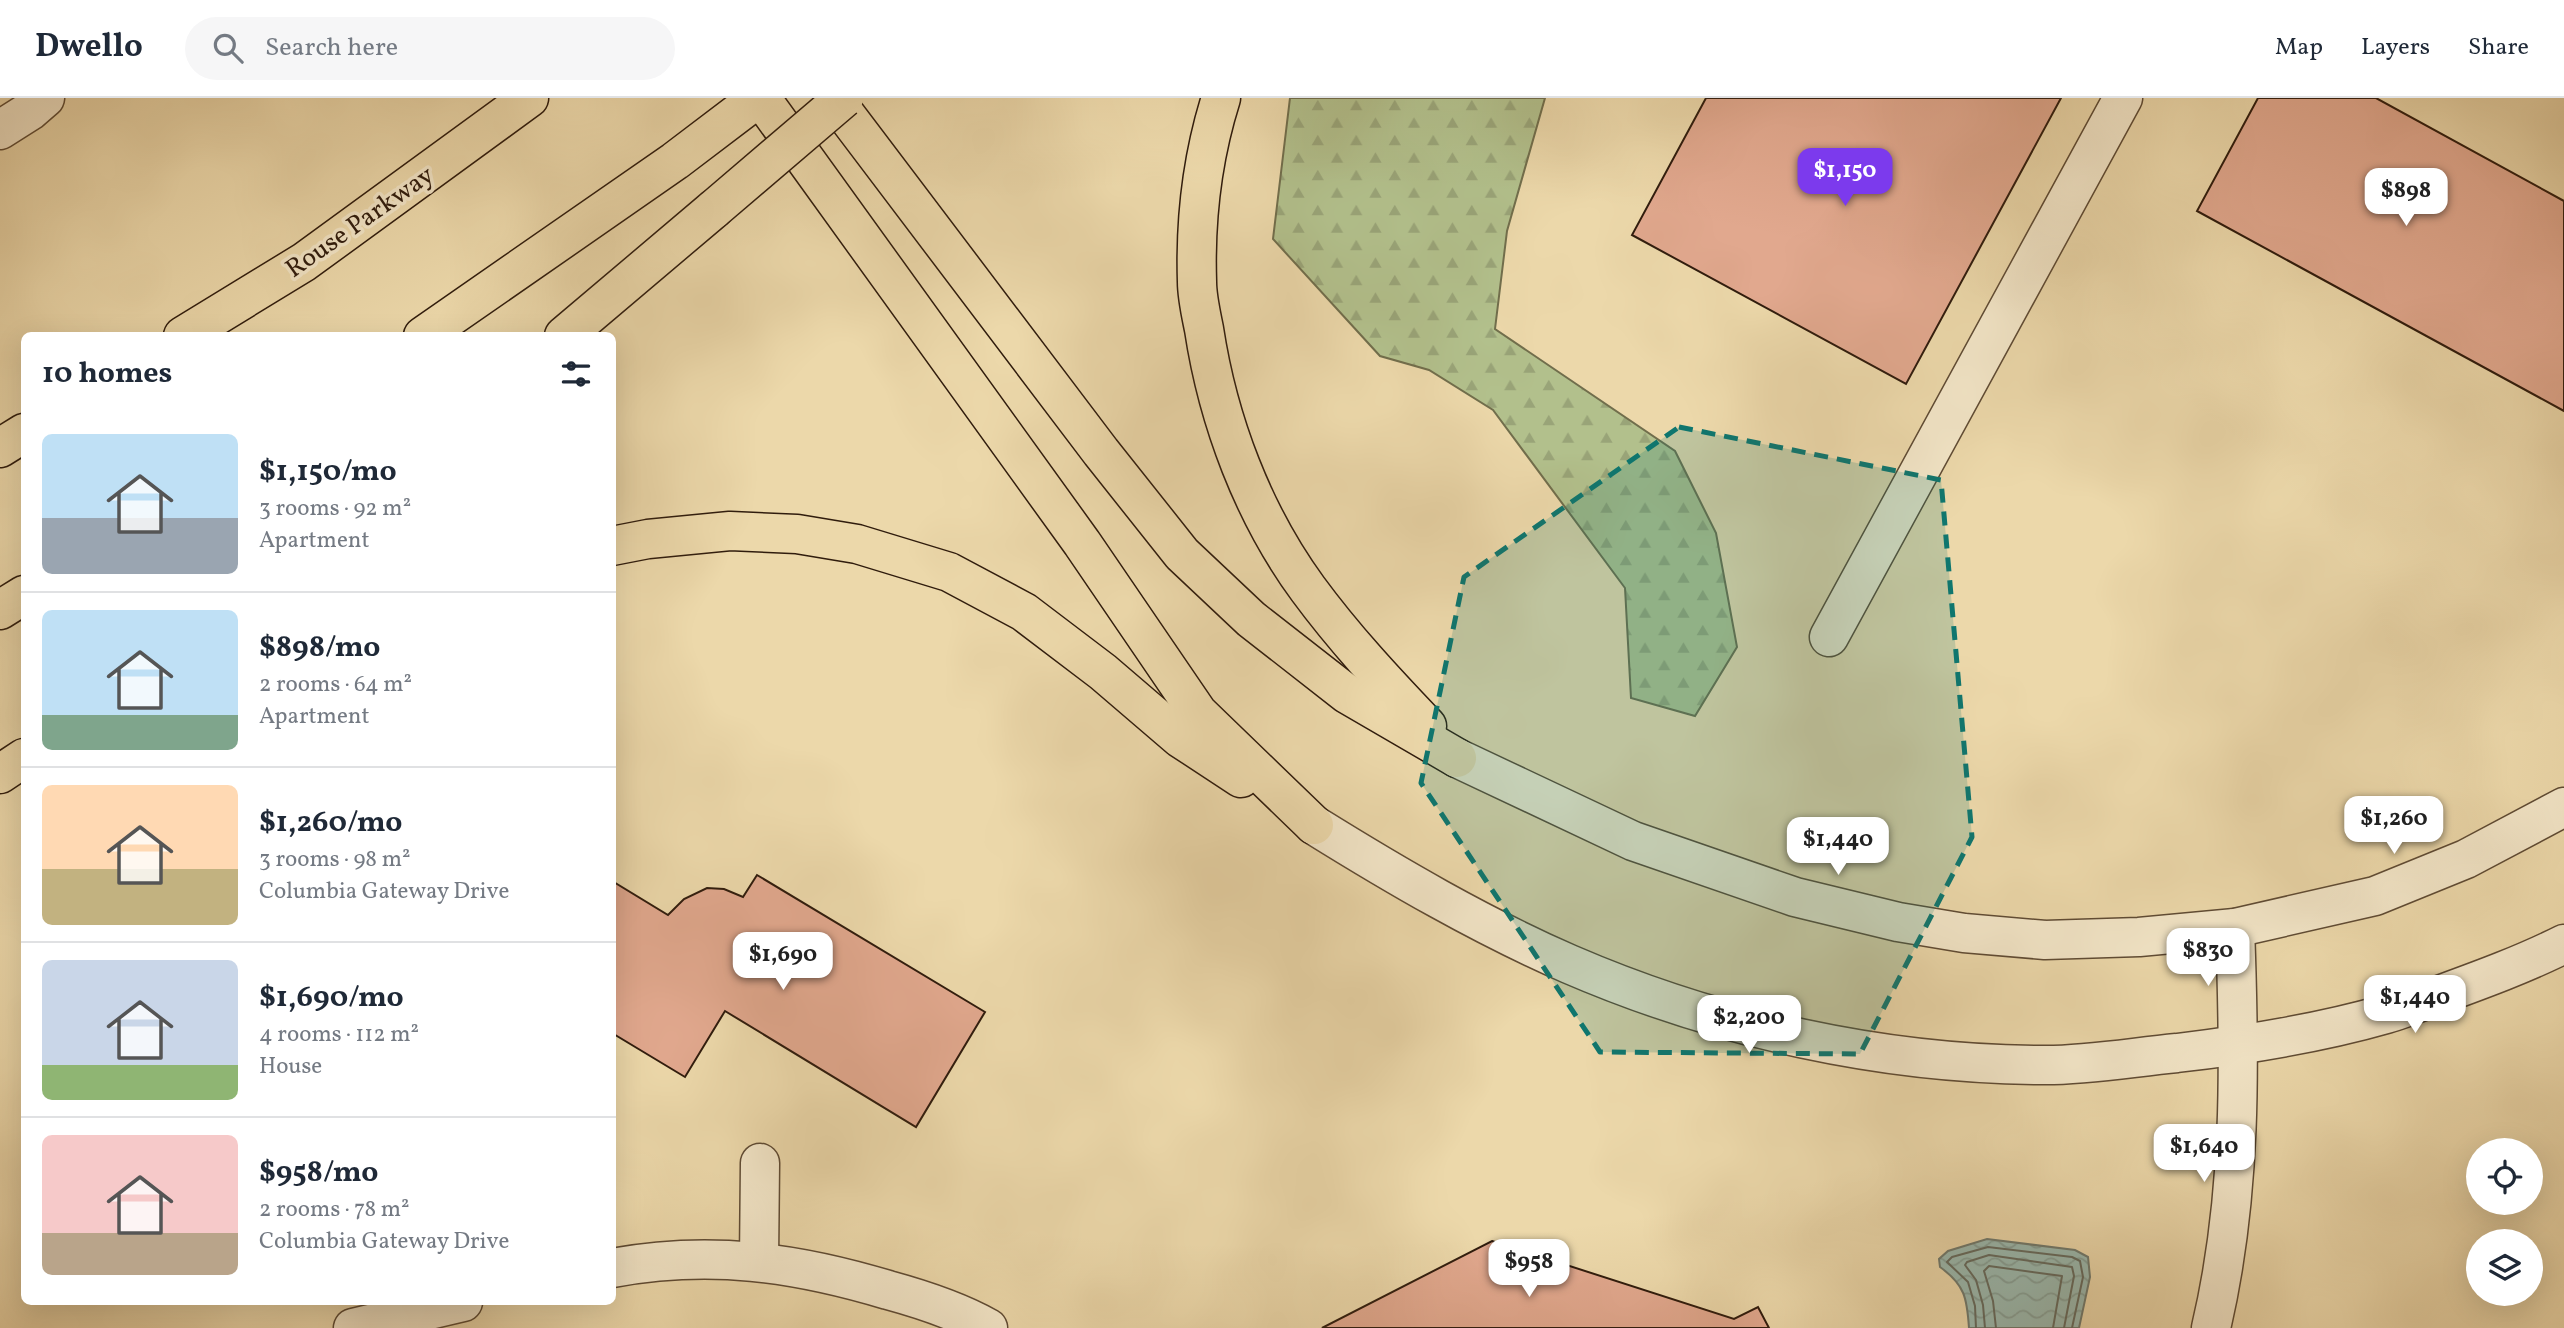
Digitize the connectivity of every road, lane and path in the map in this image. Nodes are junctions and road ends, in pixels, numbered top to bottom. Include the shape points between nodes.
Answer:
1 (45, 98) edge
2 (529, 98) edge
3 (759, 98) edge
4 (833, 98) edge
5 (844, 98) edge
6 (1221, 98) edge
7 (2123, 98) edge
8 (0, 130) edge
9 (190, 332) edge
10 (429, 332) edge
11 (569, 332) edge
12 (21, 435) edge
13 (0, 448) edge
14 (616, 545) edge
15 (21, 597) edge
16 (0, 610) edge
17 (1829, 637) dead end
18 (1457, 758) junction
19 (21, 760) edge
20 (0, 774) edge
21 (21, 785) edge
22 (0, 796) edge
23 (2564, 807) edge
24 (1314, 825) junction
25 (2235, 928) junction
26 (2564, 944) edge
27 (2240, 1046) junction
28 (760, 1163) dead end
29 (758, 1261) junction
30 (616, 1268) edge
31 (450, 1305) edge
32 (353, 1328) edge
33 (988, 1328) edge
34 (2211, 1328) edge

1 - 8 street
2 - 9 main road, Rouse Parkway via 304,262
3 - 10 main road
3 - 24 main road via 1082,543 1198,713
4 - 18 main road via 1182,554 1251,619 1347,694
5 - 11 main road, bridge
6 - 18 main road via 1198,199 1197,284 1209,361 1234,448 1268,523 1307,587 1371,667
7 - 17 street
12 - 13 main road
14 - 24 main road via 730,531 797,534 857,544 948,572 1024,612 1180,738
15 - 16 main road
18 - 25 street via 1633,841 1795,897 1898,922 2045,940
19 - 20 main road
21 - 22 main road
23 - 25 street via 2466,859 2375,896
24 - 27 street via 1391,873 1570,964 1662,999 1761,1028 1859,1049 1967,1062 2049,1065
25 - 27 street
26 - 27 street via 2519,966 2386,1014
27 - 34 street via 2234,1185
28 - 29 street
29 - 30 street via 684,1260
29 - 33 street via 833,1274 915,1298
31 - 32 street

